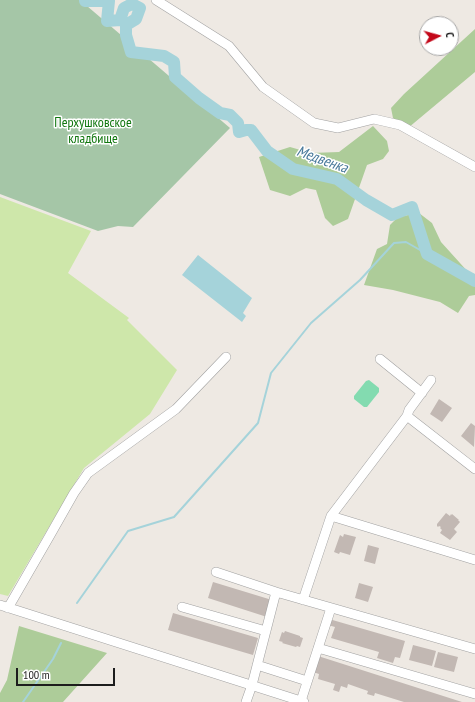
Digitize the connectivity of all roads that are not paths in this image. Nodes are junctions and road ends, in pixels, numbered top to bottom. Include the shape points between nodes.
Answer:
1 (156, 0) edge
2 (475, 167) edge
3 (226, 357) dead end
4 (380, 359) dead end
5 (430, 380) dead end
6 (422, 392) junction
7 (407, 416) junction
8 (475, 469) edge
9 (331, 516) junction
10 (475, 560) edge
11 (216, 572) dead end
12 (276, 592) junction
13 (304, 600) junction
14 (182, 606) dead end
15 (4, 607) edge
16 (330, 608) junction
17 (266, 631) junction
18 (318, 648) junction
19 (475, 649) edge
20 (257, 666) junction
21 (307, 681) junction
22 (252, 685) junction
23 (475, 694) edge
24 (302, 701) edge
25 (246, 702) edge

1 - 2 street via 228,46 262,87 314,123 338,128 374,119 400,125
3 - 15 street via 176,409 88,473 50,538
4 - 6 street
5 - 6 street
6 - 7 street
7 - 8 street
7 - 9 street
9 - 10 street
9 - 13 street
11 - 12 street
12 - 13 street
12 - 17 street
13 - 16 street
14 - 17 street
15 - 22 street
16 - 18 street
16 - 19 street
17 - 20 street
18 - 21 street
18 - 23 street
20 - 21 street
20 - 22 street
21 - 24 street
22 - 24 street
22 - 25 street

